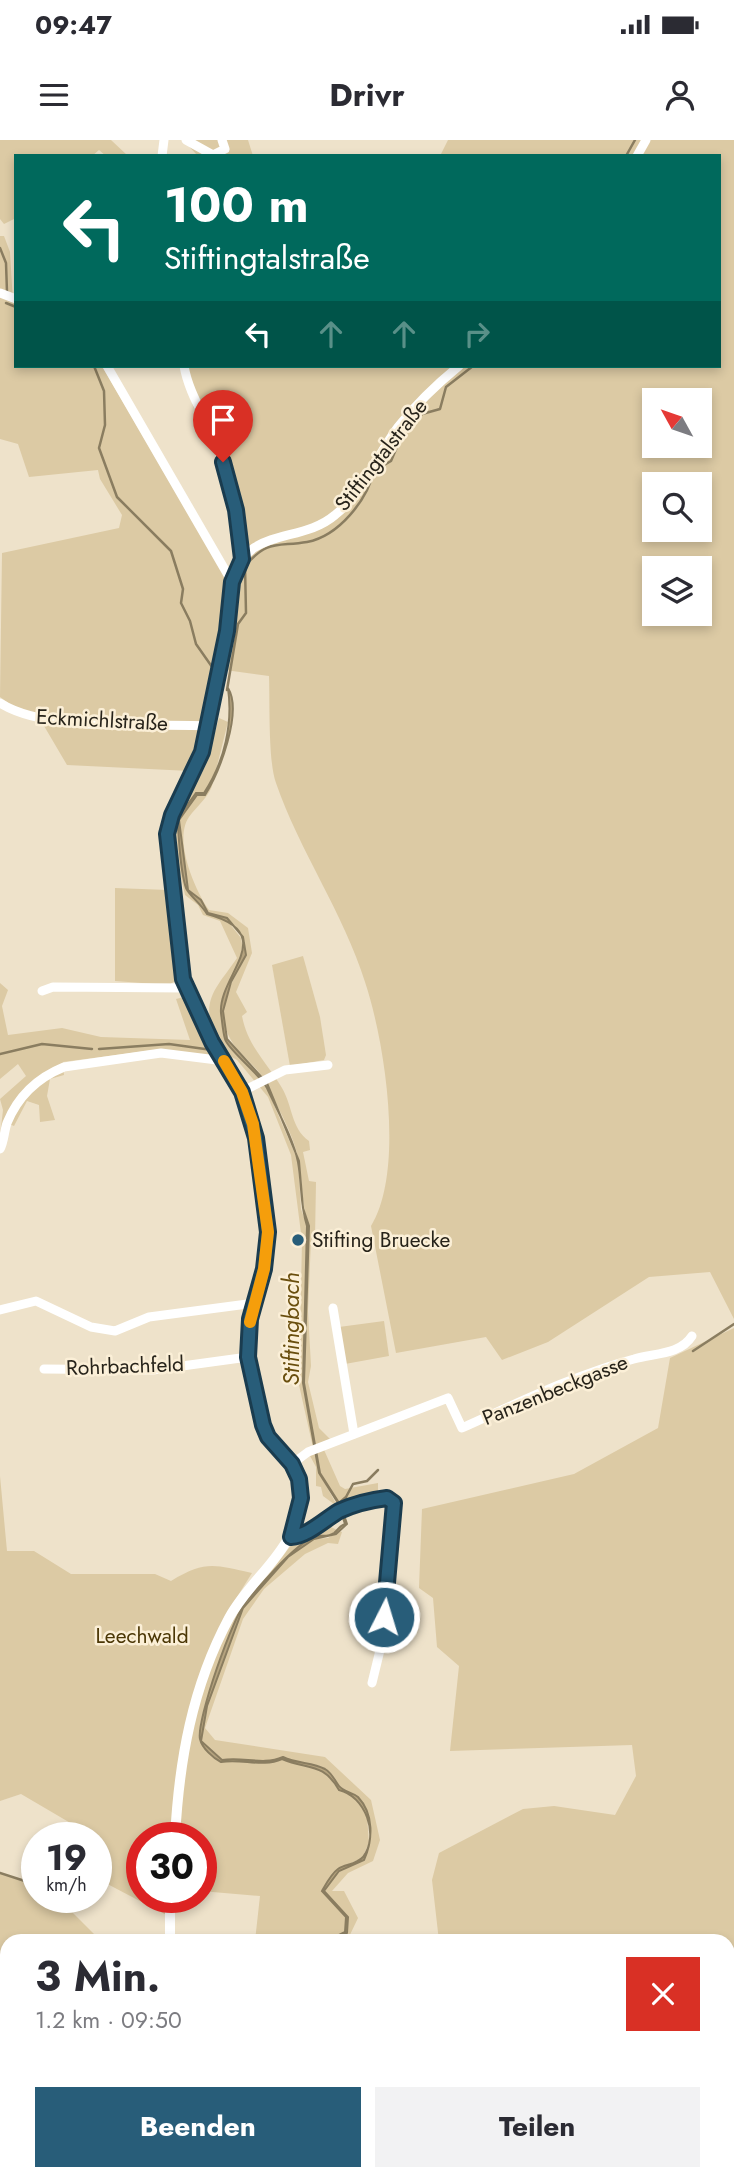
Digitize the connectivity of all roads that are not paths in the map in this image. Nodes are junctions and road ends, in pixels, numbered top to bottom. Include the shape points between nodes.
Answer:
1 (186, 140) edge
2 (222, 140) edge
3 (211, 154) edge
4 (215, 154) edge
5 (108, 368) edge
6 (185, 368) edge
7 (457, 368) edge
8 (242, 559) junction
9 (232, 582) junction
10 (0, 703) edge
11 (208, 726) junction
12 (186, 988) junction
13 (42, 991) dead end
14 (225, 1061) junction
15 (328, 1065) dead end
16 (242, 1092) junction
17 (0, 1149) edge
18 (255, 1303) junction
19 (333, 1308) dead end
20 (0, 1310) edge
21 (692, 1336) dead end
22 (248, 1357) junction
23 (44, 1369) dead end
24 (354, 1434) junction
25 (292, 1464) junction
26 (291, 1537) junction
27 (372, 1683) dead end
28 (176, 1822) edge
29 (170, 1913) edge
30 (170, 1934) edge

1 - 3 street
2 - 4 street via 225,149
5 - 9 street
6 - 8 street via 223,462 236,510
7 - 8 street, Stiftingtalstraße via 398,428 335,515 319,525 262,542
8 - 9 street
9 - 11 street
10 - 11 street, Eckmichlstraße via 40,719
11 - 12 street via 166,841
12 - 13 street via 53,986
12 - 14 street
14 - 16 street
14 - 17 street via 161,1054 57,1069 21,1096
15 - 16 street via 285,1070
16 - 18 street via 254,1131 268,1232
18 - 20 street via 149,1317 115,1331 91,1327 36,1301
18 - 22 street
19 - 24 street
21 - 24 street, Panzenbeckgasse via 686,1346 674,1351 587,1374 462,1428 448,1398
22 - 23 street, Rohrbachfeld via 153,1370
22 - 25 street via 268,1437
24 - 25 street, Panzenbeckgasse via 307,1452
25 - 26 street via 301,1498
26 - 27 street via 300,1537 343,1510 387,1498 394,1503 382,1642
26 - 28 street via 243,1594 205,1672 178,1774
29 - 30 street

